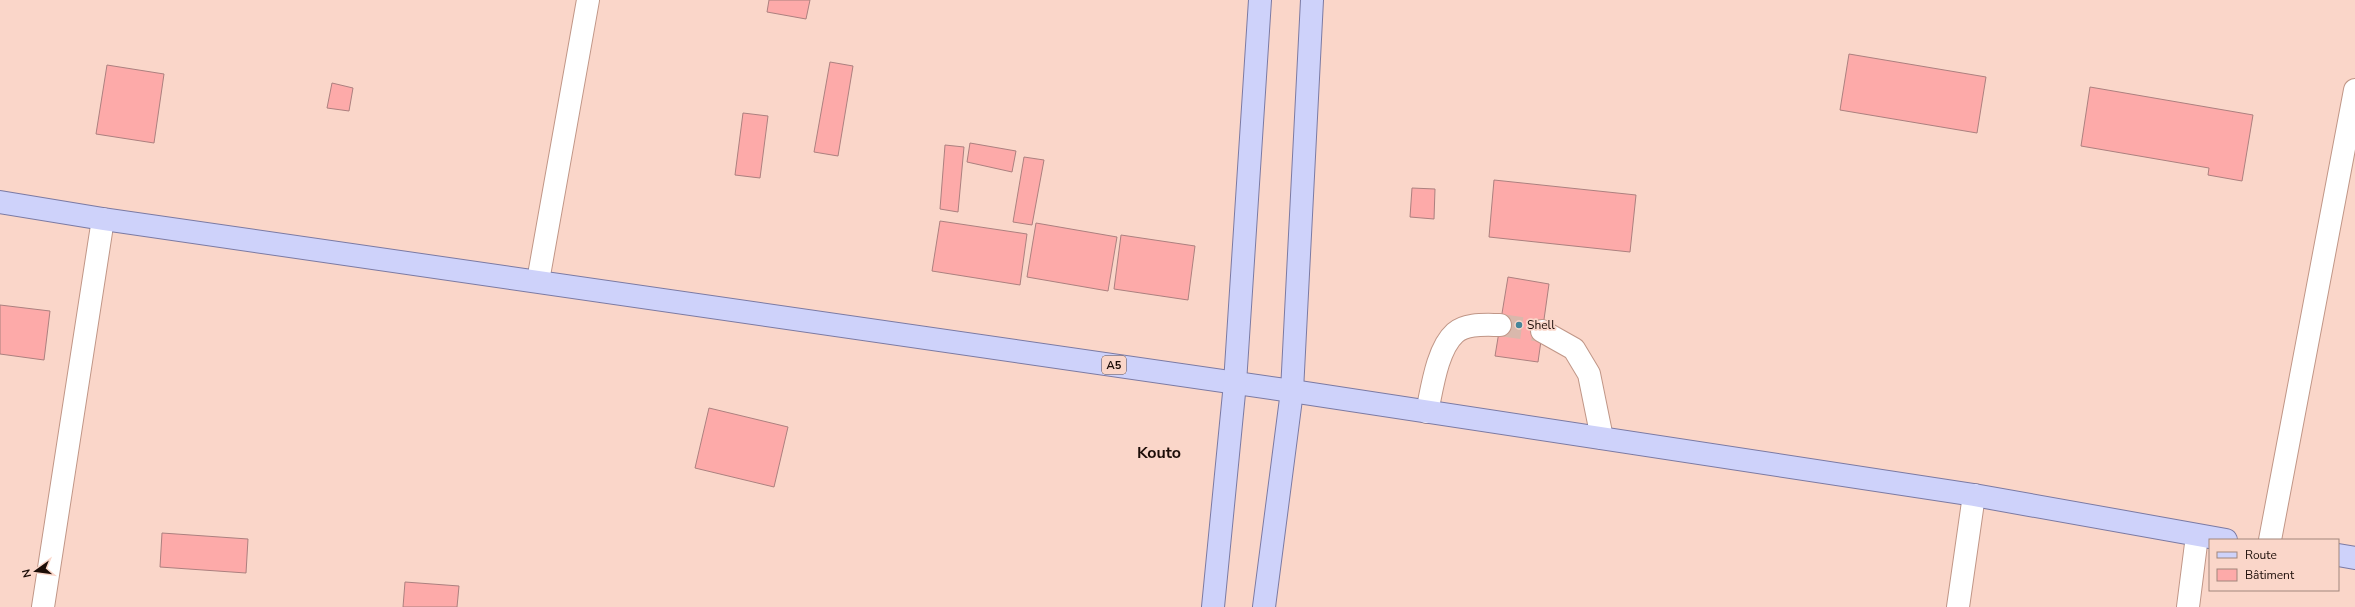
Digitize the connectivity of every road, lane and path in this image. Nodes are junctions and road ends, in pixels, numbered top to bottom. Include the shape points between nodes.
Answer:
1 (588, 0) edge
2 (1260, 0) edge
3 (1312, 0) edge
4 (2355, 90) edge
5 (0, 202) edge
6 (103, 219) junction
7 (538, 281) junction
8 (1500, 325) tunnel mouth
9 (1542, 331) tunnel mouth
10 (1235, 383) junction
11 (1292, 391) junction
12 (1427, 412) junction
13 (1602, 438) junction
14 (1974, 495) junction
15 (2197, 536) junction
16 (2219, 539) edge
17 (2270, 539) edge
18 (2339, 555) edge
19 (2355, 558) edge
20 (43, 607) edge
21 (1213, 607) edge
22 (1264, 607) edge
23 (1958, 607) edge
24 (2188, 607) edge

1 - 7 street
2 - 10 main road
3 - 11 main road
4 - 17 street
5 - 6 main road, A5
6 - 7 main road, A5
6 - 20 street
7 - 10 main road, A5
8 - 12 street via 1474,325 1455,333 1441,355
9 - 13 street via 1574,349 1589,374
10 - 11 main road, A5
10 - 21 main road
11 - 12 main road, A5
11 - 22 main road
12 - 13 main road, A5
13 - 14 main road, A5
14 - 15 main road, A5
14 - 23 street
15 - 16 main road, A5
15 - 24 street
18 - 19 main road

